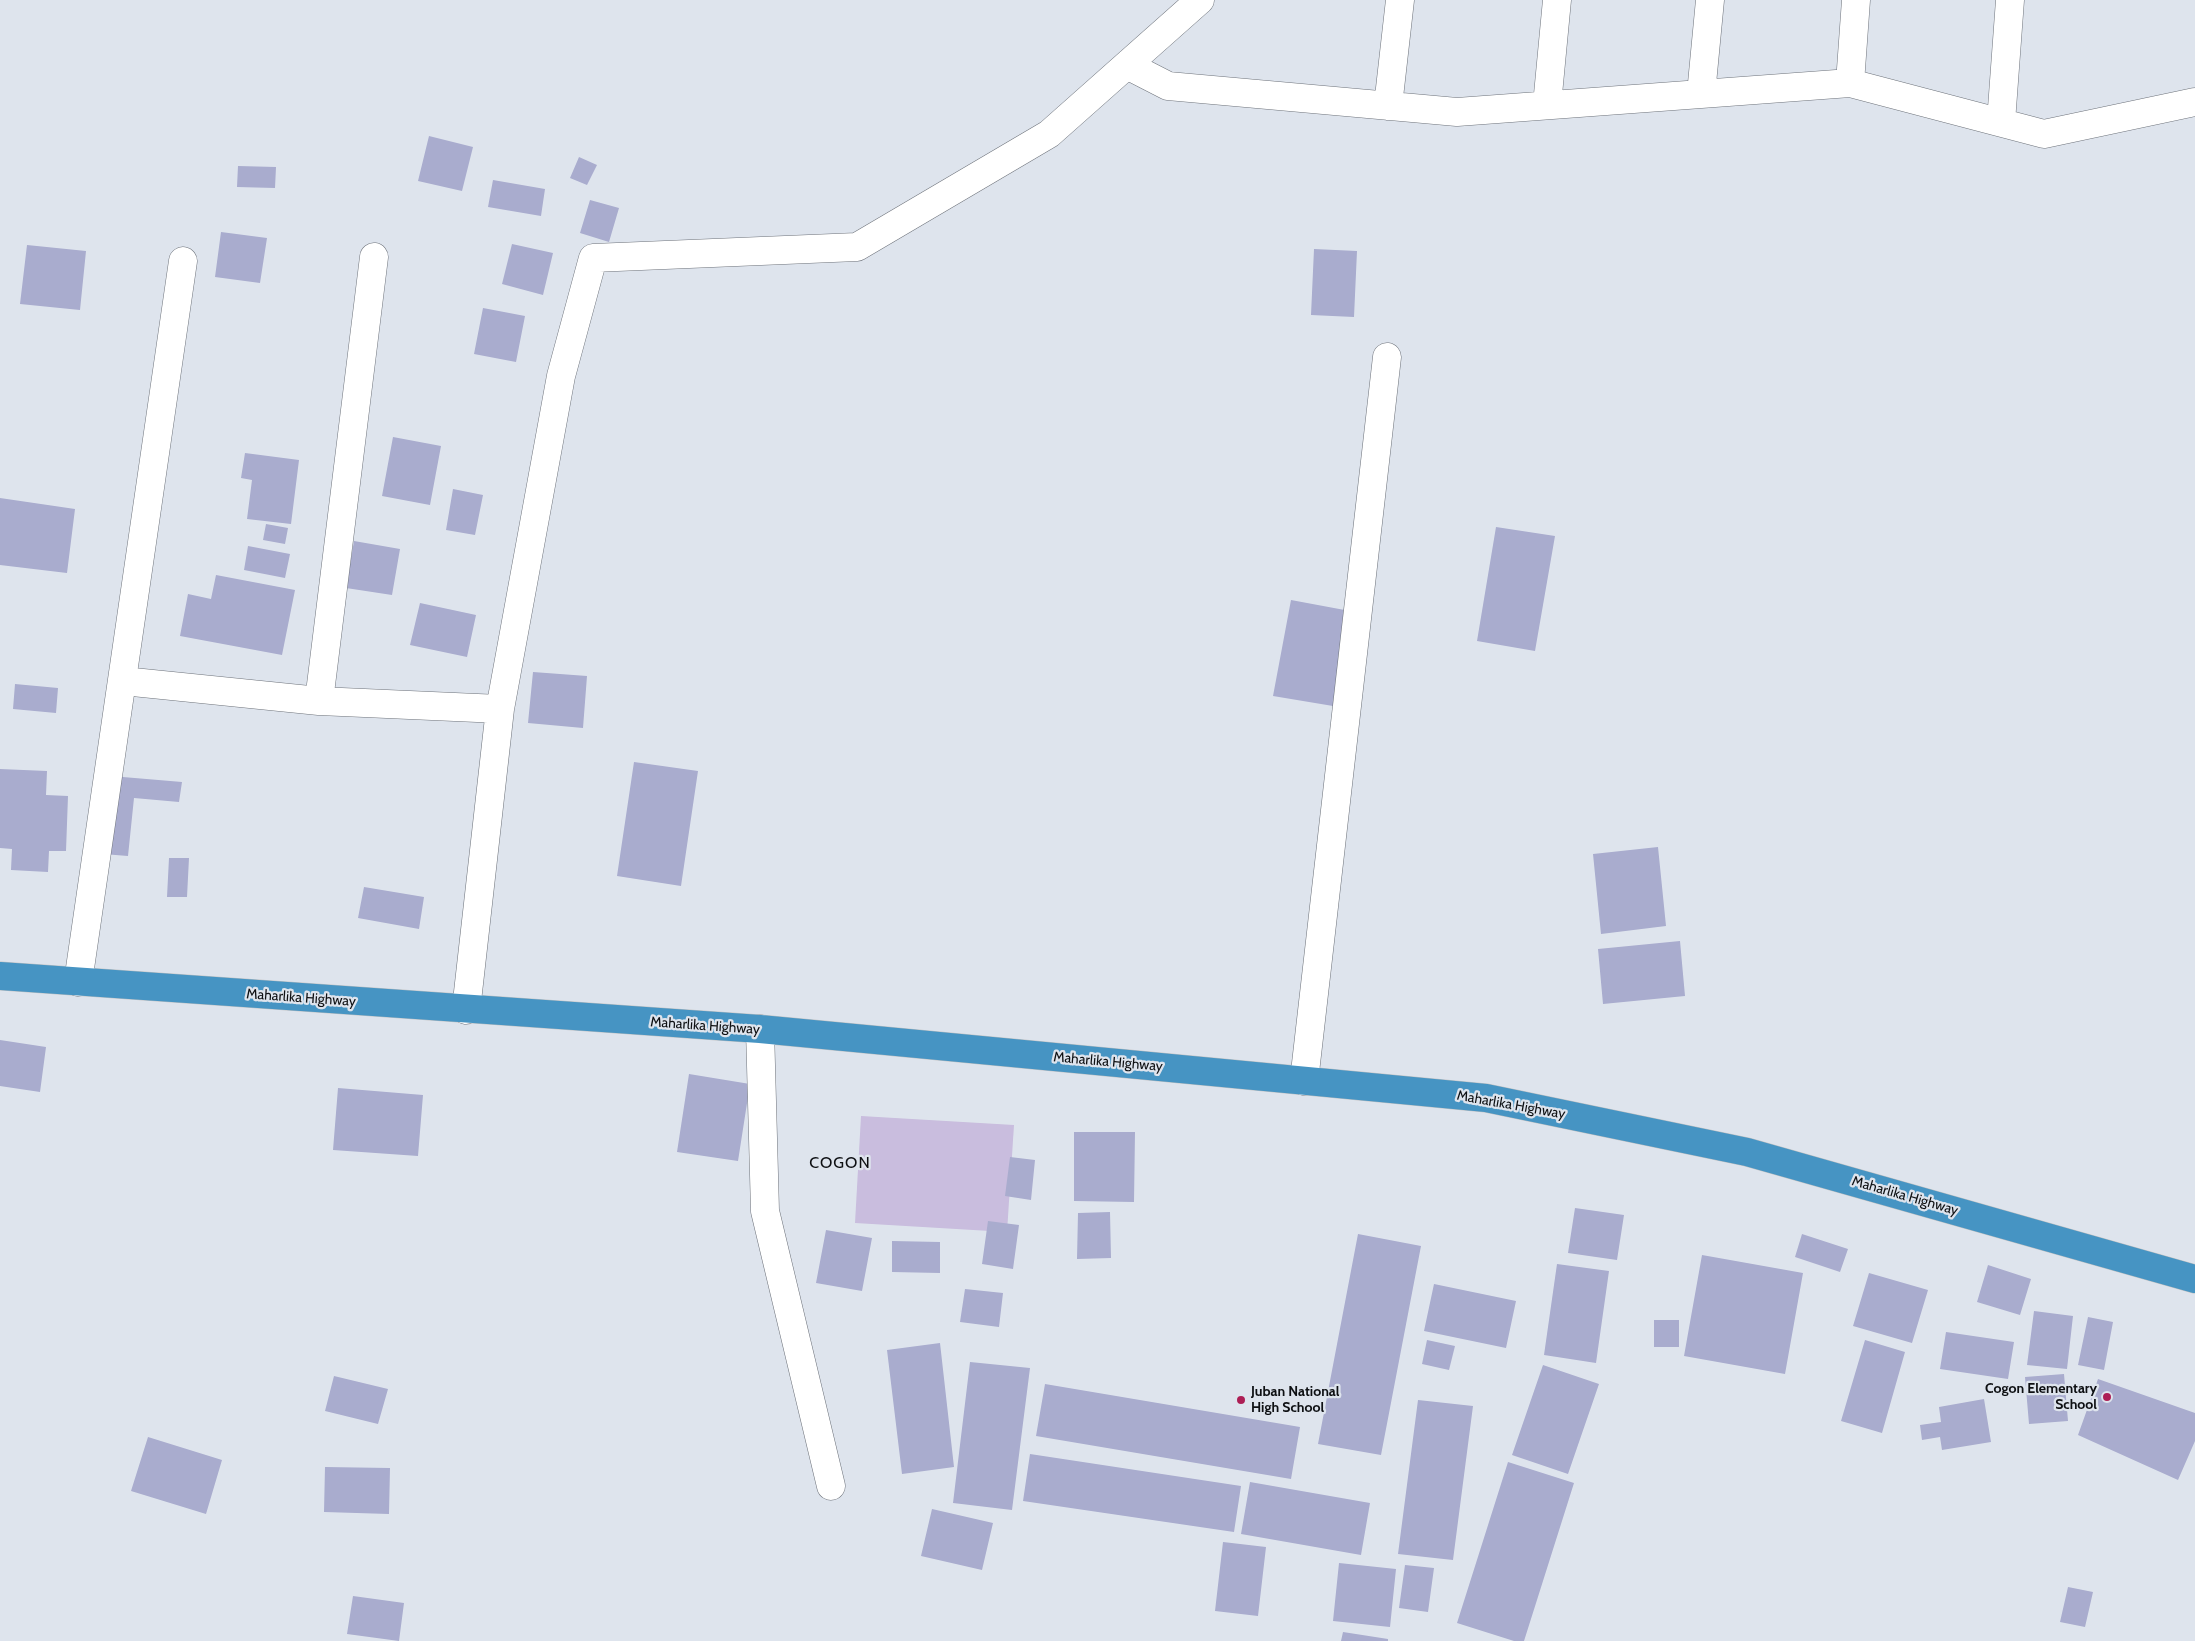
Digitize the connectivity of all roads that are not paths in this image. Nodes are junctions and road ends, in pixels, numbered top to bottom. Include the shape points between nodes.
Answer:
1 (1200, 0) edge
2 (1400, 0) edge
3 (1557, 0) edge
4 (1710, 0) edge
5 (1856, 0) edge
6 (2010, 0) edge
7 (1126, 65) junction
8 (1850, 83) junction
9 (1701, 94) junction
10 (2195, 102) edge
11 (1547, 105) junction
12 (1388, 106) junction
13 (2001, 122) junction
14 (374, 257) dead end
15 (183, 261) dead end
16 (1387, 357) dead end
17 (123, 680) junction
18 (319, 700) junction
19 (500, 709) junction
20 (0, 976) edge
21 (78, 982) junction
22 (466, 1010) junction
23 (760, 1029) junction
24 (1304, 1081) junction
25 (2195, 1279) edge
26 (831, 1486) dead end

1 - 7 street
2 - 12 street
3 - 11 street
4 - 9 street
5 - 8 street
6 - 13 street
7 - 12 street via 1168,86
7 - 19 street via 1049,134 858,247 593,258 561,376
8 - 9 street
8 - 13 street
9 - 11 street
10 - 13 street via 2044,134
11 - 12 street via 1457,112
14 - 18 street
15 - 17 street
16 - 24 street
17 - 18 street
17 - 21 street
18 - 19 street
19 - 22 street
20 - 21 highway, Maharlika Highway
21 - 22 highway, Maharlika Highway
22 - 23 highway, Maharlika Highway
23 - 24 highway, Maharlika Highway
23 - 26 street via 765,1211
24 - 25 highway, Maharlika Highway via 1486,1098 1747,1152

